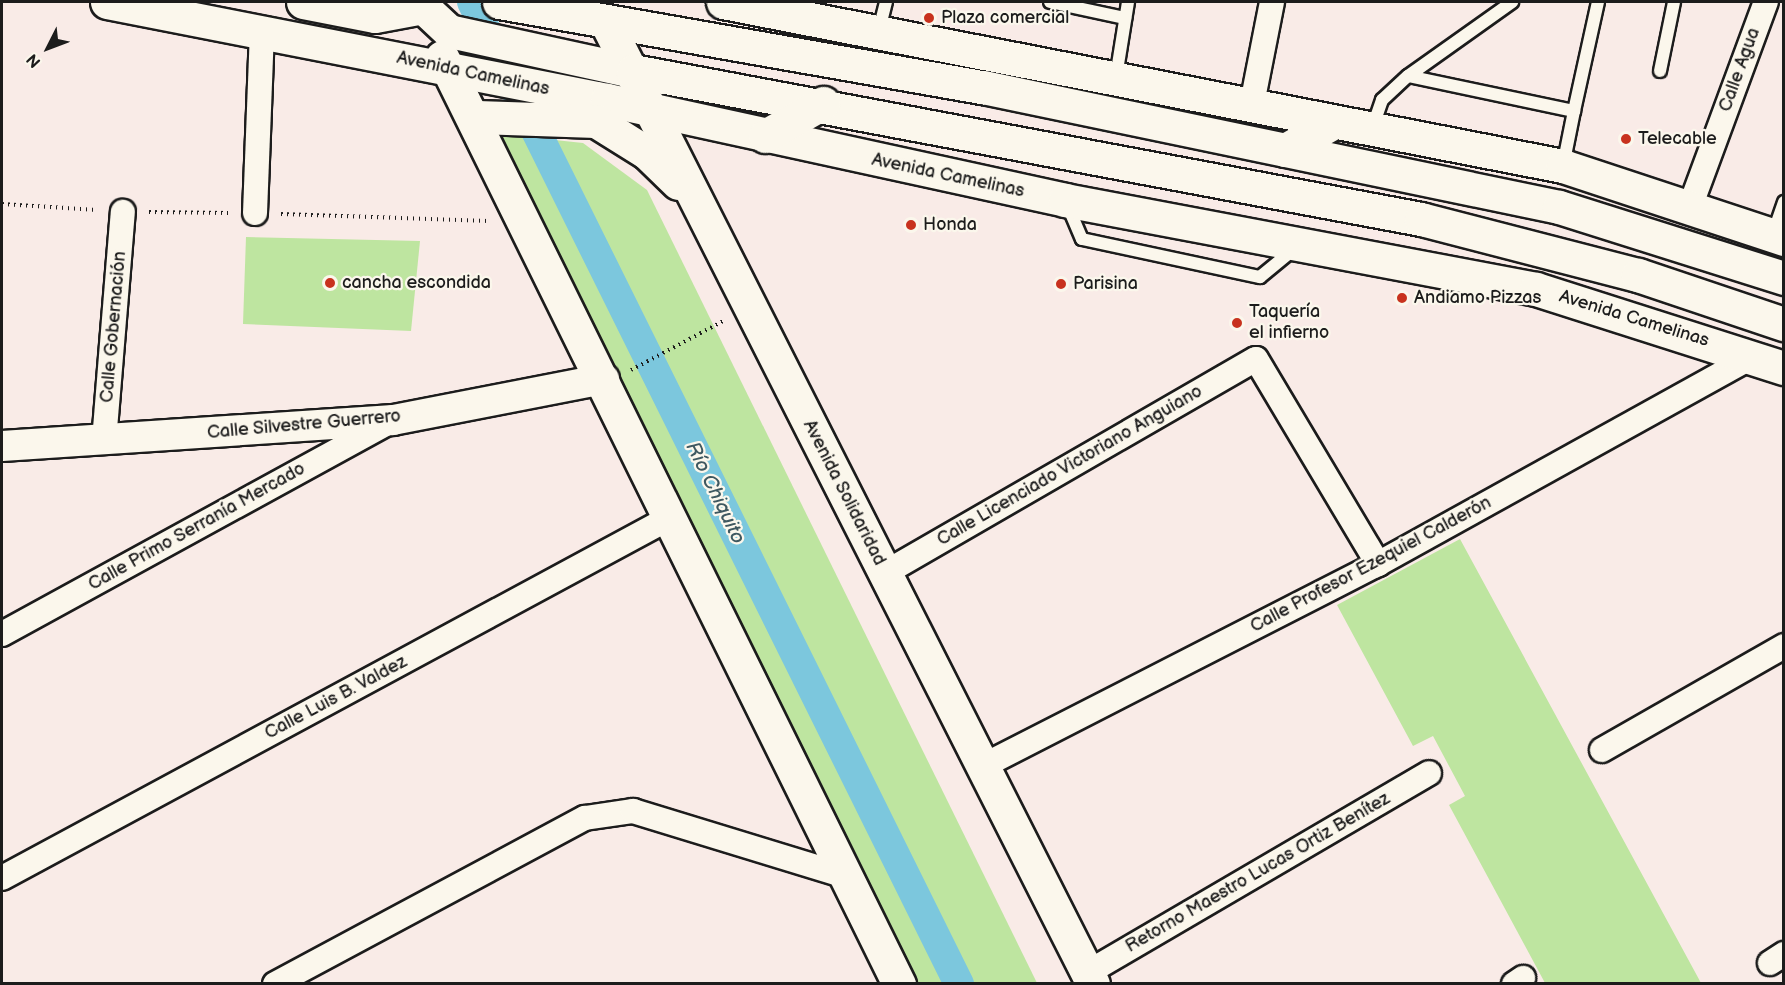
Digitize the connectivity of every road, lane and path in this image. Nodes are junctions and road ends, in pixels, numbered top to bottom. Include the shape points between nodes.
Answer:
1 (106, 2) edge
2 (303, 2) edge
3 (500, 2) edge
4 (723, 2) edge
5 (886, 2) edge
6 (1050, 2) edge
7 (1128, 2) edge
8 (1272, 2) edge
9 (1512, 2) edge
10 (1598, 2) edge
11 (1674, 2) edge
12 (1766, 2) edge
13 (421, 4) edge
14 (591, 13) edge
15 (1125, 18) junction
16 (262, 31) junction
17 (878, 35) junction
18 (457, 71) junction
19 (633, 71) junction
20 (1660, 71) dead end
21 (1408, 76) junction
22 (1115, 81) junction
23 (823, 103) junction
24 (1251, 109) junction
25 (601, 110) junction
26 (650, 111) junction
27 (1574, 111) junction
28 (479, 118) junction
29 (1334, 122) junction
30 (1372, 130) junction
31 (765, 136) junction
32 (1285, 150) junction
33 (1563, 166) junction
34 (695, 198) junction
35 (1784, 202) edge
36 (1690, 207) junction
37 (123, 212) dead end
38 (255, 213) dead end
39 (1778, 237) edge
40 (1784, 278) edge
41 (1784, 324) edge
42 (705, 332) dead end
43 (1753, 356) junction
44 (1784, 368) edge
45 (615, 375) junction
46 (393, 420) junction
47 (104, 441) junction
48 (2, 446) edge
49 (671, 517) junction
50 (1378, 564) junction
51 (885, 573) junction
52 (2, 634) edge
53 (1784, 646) edge
54 (1602, 750) dead end
55 (985, 765) junction
56 (1429, 773) dead end
57 (846, 876) junction
58 (2, 879) edge
59 (1090, 978) edge
60 (275, 984) edge
61 (899, 984) edge

1 - 16 main road, Avenida Camelinas
2 - 13 main road via 375,16
3 - 14 main road
4 - 17 main road
5 - 17 lane
6 - 15 lane
7 - 15 lane
8 - 24 street
9 - 21 lane
10 - 27 lane
11 - 20 lane
12 - 36 street, Calle Agua
13 - 18 main road
13 - 19 main road, Avenida Camelinas via 449,31
14 - 19 main road, Avenida Solidaridad
14 - 32 main road via 983,87
15 - 22 lane
16 - 18 main road, Avenida Camelinas
16 - 38 street
17 - 22 main road
18 - 25 main road, Avenida Camelinas
18 - 28 main road
19 - 23 main road, Avenida Camelinas
19 - 26 main road, Avenida Solidaridad
21 - 27 lane
21 - 30 lane via 1382,100
22 - 24 main road
23 - 31 main road
23 - 41 main road, Avenida Camelinas via 1421,219 1638,275
24 - 29 main road
25 - 26 main road, Avenida Camelinas
25 - 28 main road
25 - 34 main road
26 - 31 main road, Avenida Camelinas
26 - 34 main road, Avenida Solidaridad
27 - 33 lane
28 - 45 main road
29 - 30 main road
29 - 32 main road
30 - 33 main road
31 - 43 main road, Avenida Camelinas via 1065,200 1536,289
32 - 40 main road via 1559,207
33 - 36 main road
34 - 51 main road, Avenida Solidaridad
35 - 39 lane
36 - 39 main road
37 - 47 street, Calle Gobernación
42 - 45 path
43 - 44 main road, Avenida Camelinas
43 - 50 street, Calle Profesor Ezequiel Calderón
45 - 46 street, Calle Silvestre Guerrero
45 - 49 main road
46 - 47 street, Calle Silvestre Guerrero
46 - 52 street, Calle Primo Serranía Mercado
47 - 48 street, Calle Silvestre Guerrero
49 - 57 main road
49 - 58 street, Calle Luis B. Valdez
50 - 51 street, Calle Licenciado Victoriano Anguiano via 1256,358
50 - 55 street, Calle Profesor Ezequiel Calderón
51 - 55 main road, Avenida Solidaridad
53 - 54 street
55 - 59 main road, Avenida Solidaridad
56 - 59 street, Retorno Maestro Lucas Ortiz Benítez
57 - 60 street via 633,811 585,818
57 - 61 main road

